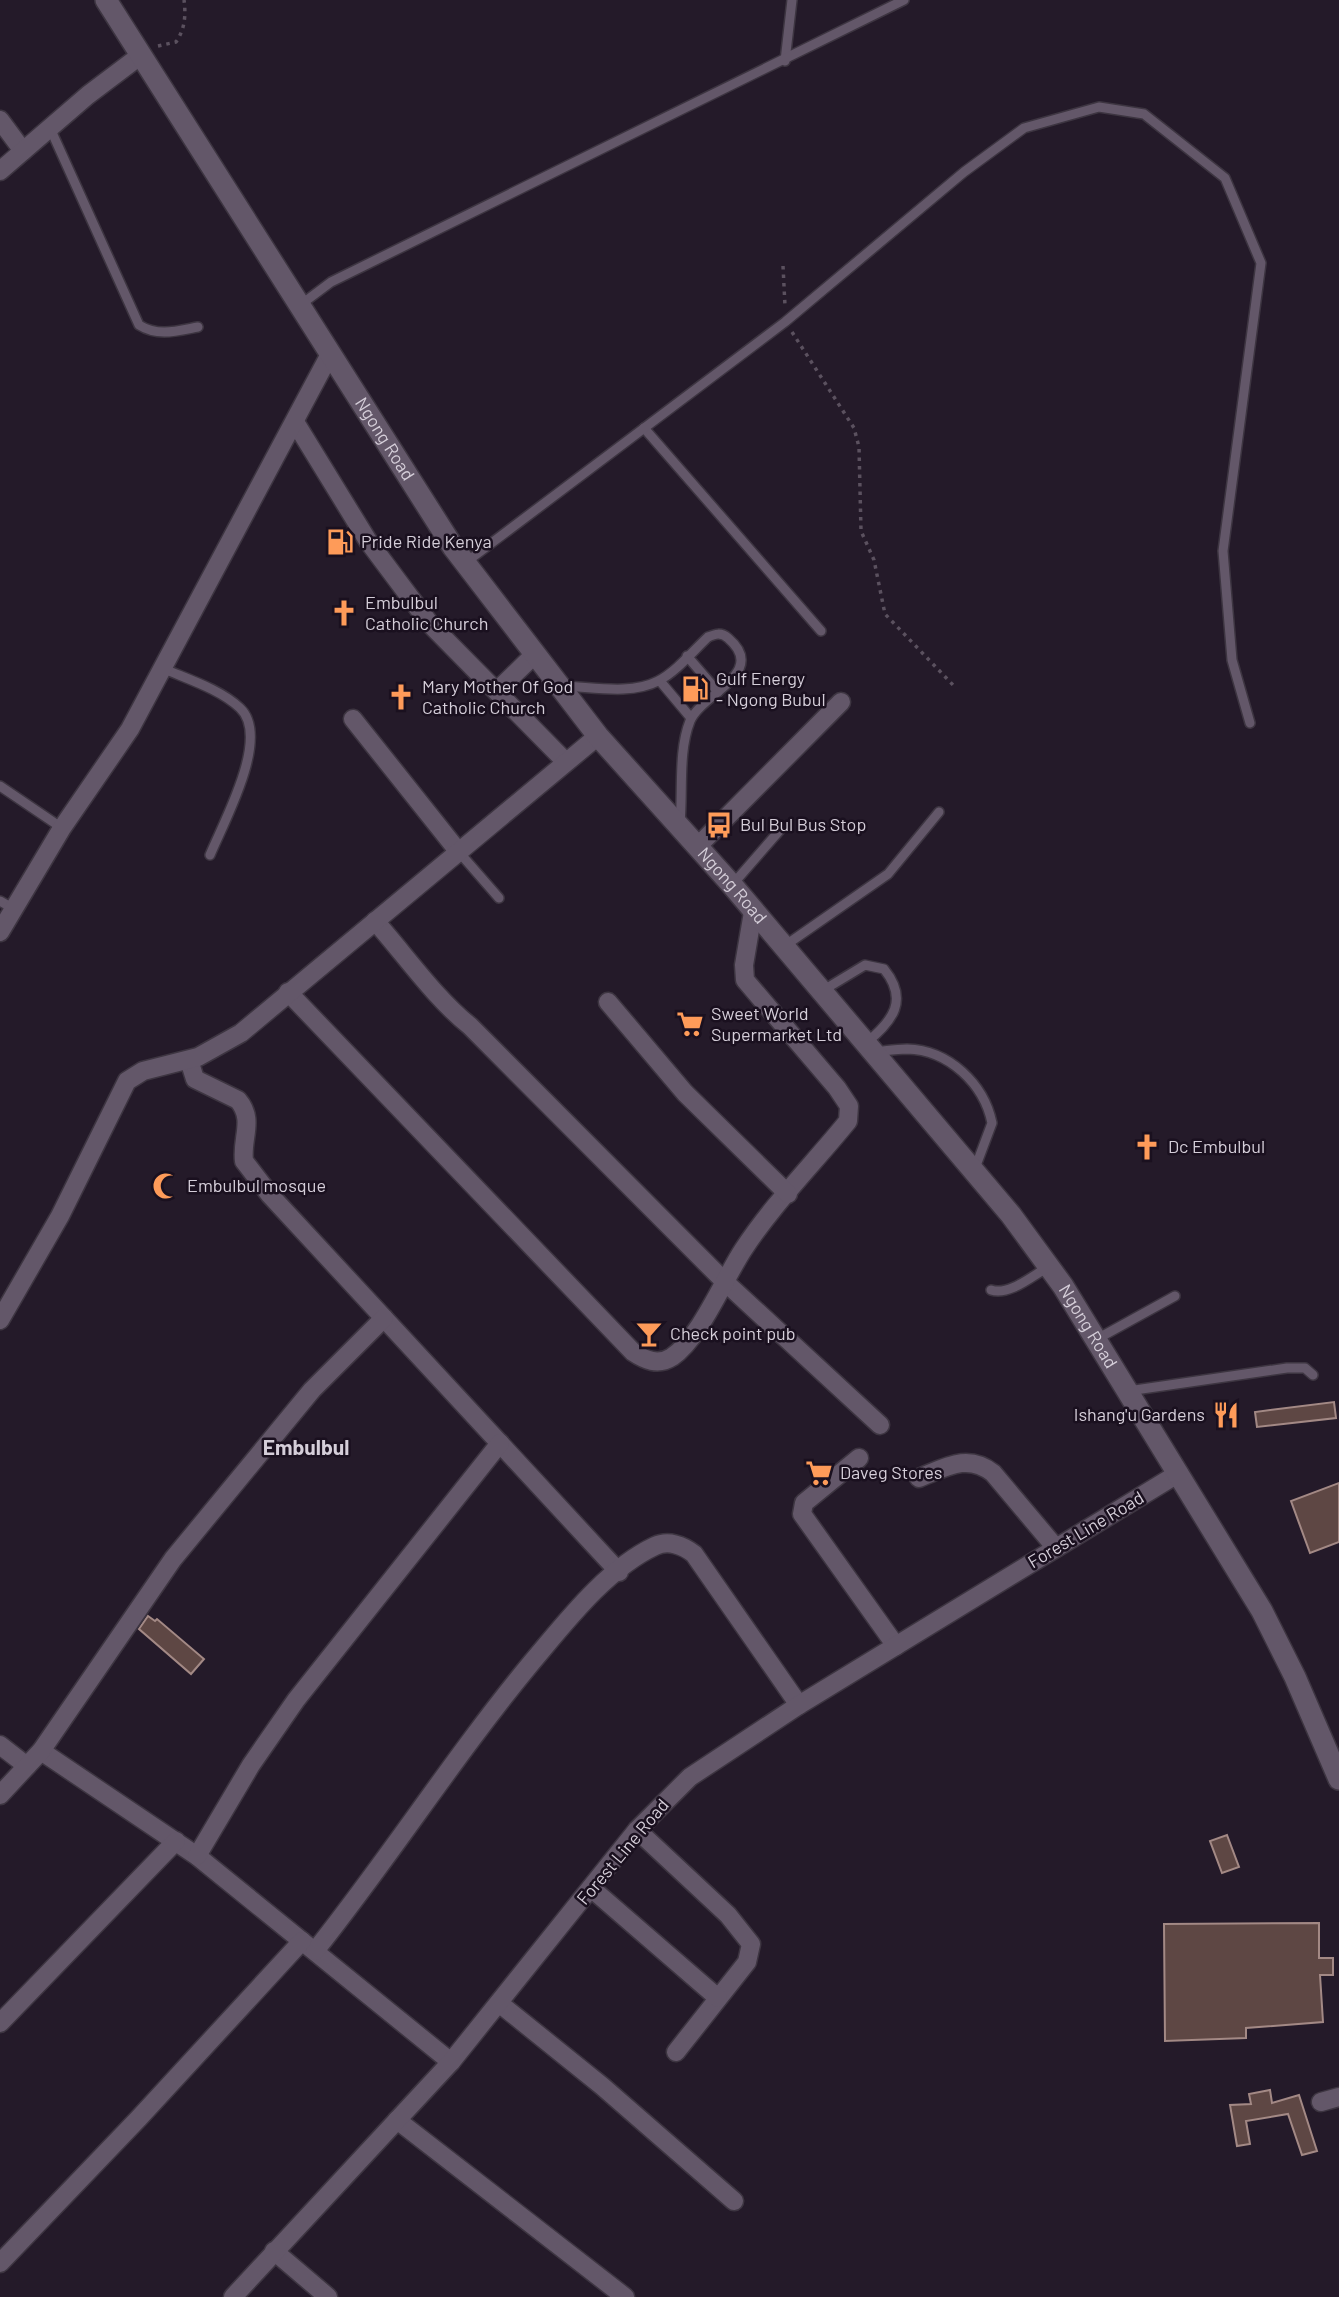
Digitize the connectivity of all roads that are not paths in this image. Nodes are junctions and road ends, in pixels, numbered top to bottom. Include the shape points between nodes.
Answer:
1 (106, 0) edge
2 (792, 0) edge
3 (904, 0) edge
4 (140, 53) junction
5 (785, 61) junction
6 (0, 120) edge
7 (51, 128) junction
8 (23, 151) junction
9 (0, 171) edge
10 (298, 307) junction
11 (198, 327) dead end
12 (329, 356) junction
13 (295, 422) junction
14 (644, 428) junction
15 (465, 563) junction
16 (821, 631) dead end
17 (535, 654) junction
18 (687, 656) junction
19 (162, 668) junction
20 (660, 681) junction
21 (559, 685) junction
22 (497, 691) junction
23 (718, 692) junction
24 (841, 702) dead end
25 (691, 718) junction
26 (353, 719) dead end
27 (1250, 723) dead end
28 (598, 736) junction
29 (565, 761) junction
30 (0, 786) edge
31 (939, 812) dead end
32 (680, 827) junction
33 (62, 828) junction
34 (780, 830) dead end
35 (698, 846) junction
36 (458, 851) junction
37 (210, 855) dead end
38 (732, 885) junction
39 (499, 898) dead end
40 (7, 905) edge
41 (753, 912) junction
42 (375, 921) junction
43 (0, 932) edge
44 (782, 947) junction
45 (288, 992) junction
46 (821, 992) junction
47 (608, 1002) dead end
48 (868, 1048) junction
49 (189, 1060) junction
50 (974, 1173) junction
51 (788, 1194) junction
52 (1049, 1266) junction
53 (724, 1281) junction
54 (990, 1290) dead end
55 (1175, 1296) dead end
56 (383, 1318) junction
57 (0, 1320) edge
58 (1097, 1339) junction
59 (1313, 1375) dead end
60 (1128, 1391) junction
61 (880, 1425) dead end
62 (500, 1443) junction
63 (859, 1458) dead end
64 (1179, 1473) junction
65 (919, 1478) dead end
66 (1056, 1548) junction
67 (619, 1572) junction
68 (897, 1646) junction
69 (799, 1705) junction
70 (0, 1745) edge
71 (41, 1751) junction
72 (27, 1766) junction
73 (1336, 1766) edge
74 (0, 1795) edge
75 (637, 1830) junction
76 (176, 1841) junction
77 (197, 1856) junction
78 (591, 1888) junction
79 (309, 1946) junction
80 (719, 1998) junction
81 (499, 2003) junction
82 (0, 2024) edge
83 (676, 2052) dead end
84 (451, 2062) junction
85 (1339, 2097) edge
86 (1321, 2102) dead end
87 (397, 2120) junction
88 (734, 2201) dead end
89 (274, 2251) junction
90 (0, 2263) edge
91 (233, 2297) edge
92 (328, 2297) edge
93 (625, 2297) edge

1 - 4 main road, Ngong Road
2 - 5 lane
3 - 5 lane
4 - 7 street
4 - 10 main road, Ngong Road
5 - 10 lane via 331,282
6 - 8 street
7 - 8 street
7 - 11 lane via 139,326 165,333
8 - 9 street
10 - 12 main road, Ngong Road
12 - 13 street
12 - 15 main road, Ngong Road
13 - 19 street
13 - 22 street via 394,579 430,624
14 - 15 lane
14 - 16 lane
14 - 27 lane via 786,322 1024,128 1099,107 1144,114 1225,178 1261,263 1223,551 1232,660
15 - 17 main road, Ngong Road
17 - 21 main road, Ngong Road
17 - 22 street
18 - 20 lane
18 - 23 lane
18 - 23 lane via 708,637 716,633 726,636 741,654 742,664
19 - 33 street via 130,729
19 - 37 lane via 230,700 243,710 251,727 252,750
20 - 21 lane via 624,689
20 - 25 lane
21 - 28 main road, Ngong Road
22 - 29 street
23 - 25 lane
24 - 35 street
25 - 32 lane via 685,742
26 - 36 street
28 - 29 street
28 - 32 main road, Ngong Road
29 - 36 street
30 - 33 lane
31 - 44 lane via 888,874
32 - 35 main road, Ngong Road
33 - 40 street
34 - 38 lane
35 - 38 main road, Ngong Road
36 - 39 lane
36 - 42 street
38 - 41 main road, Ngong Road
40 - 43 street
41 - 44 main road, Ngong Road
41 - 51 street via 745,980 849,1106 848,1121
42 - 45 street
42 - 53 street via 448,1009 471,1026
44 - 46 main road, Ngong Road
45 - 49 street via 230,1041
45 - 53 street via 633,1352 648,1361 673,1357
46 - 48 main road, Ngong Road
46 - 48 lane via 865,965 884,968 897,994 895,1011
47 - 51 street via 685,1093
48 - 50 main road, Ngong Road
48 - 50 lane via 934,1055 954,1064 980,1089 992,1123
49 - 56 street via 195,1079 243,1106 248,1122 244,1161
49 - 57 street via 143,1070 127,1081 60,1216
50 - 52 main road, Ngong Road
51 - 53 street
52 - 54 lane via 1009,1289
52 - 58 main road, Ngong Road
53 - 61 street
55 - 58 lane
56 - 62 street
56 - 71 street via 312,1390 173,1559
58 - 60 main road, Ngong Road
59 - 60 lane via 1305,1368 1287,1368
60 - 64 main road, Ngong Road
62 - 67 street
62 - 77 street via 296,1700
63 - 68 street via 804,1503 802,1514
64 - 66 street, Forest Line Road
64 - 73 main road, Ngong Road via 1262,1611
65 - 66 street via 969,1460 981,1463
66 - 68 street, Forest Line Road
67 - 69 street via 655,1546 671,1543 688,1549
67 - 79 street via 578,1606 425,1800 368,1886
68 - 69 street, Forest Line Road
69 - 75 street, Forest Line Road via 690,1777
70 - 72 street
71 - 72 street
71 - 76 street
72 - 74 street
75 - 78 street, Forest Line Road
75 - 80 street via 750,1939 747,1962
76 - 77 street
76 - 82 street
77 - 79 street
78 - 80 street
78 - 81 street, Forest Line Road
79 - 84 street
79 - 90 street
80 - 83 street
81 - 84 street, Forest Line Road
81 - 88 street via 602,2085
84 - 87 street, Forest Line Road
85 - 86 street
87 - 89 street, Forest Line Road
87 - 93 street
89 - 91 street, Forest Line Road
89 - 92 street

